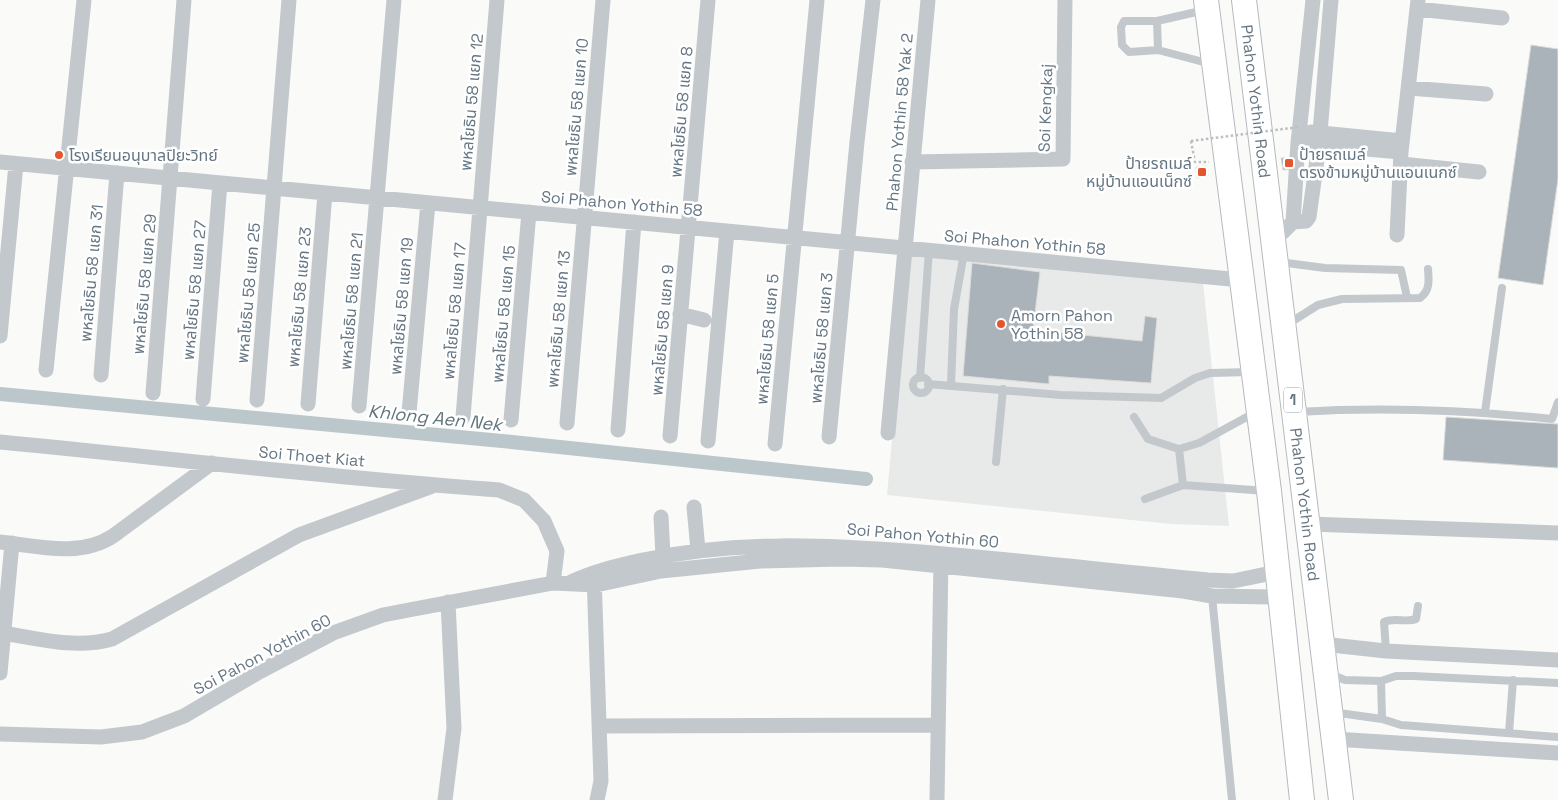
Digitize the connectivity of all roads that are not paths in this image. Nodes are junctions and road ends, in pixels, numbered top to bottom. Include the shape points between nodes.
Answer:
1 (84, 0) edge
2 (184, 0) edge
3 (289, 0) edge
4 (394, 0) edge
5 (497, 0) edge
6 (603, 0) edge
7 (708, 0) edge
8 (817, 0) edge
9 (873, 0) edge
10 (928, 0) edge
11 (1064, 0) edge
12 (1244, 0) edge
13 (1313, 0) edge
14 (1331, 0) edge
15 (1206, 5) edge
16 (1418, 5) edge
17 (1502, 18) dead end
18 (1156, 20) junction
19 (1158, 50) junction
20 (1213, 65) junction
21 (1408, 88) junction
22 (1486, 94) dead end
23 (1299, 134) junction
24 (1319, 139) junction
25 (1402, 152) junction
26 (0, 162) edge
27 (912, 162) junction
28 (16, 164) junction
29 (66, 168) junction
30 (1479, 172) dead end
31 (117, 173) junction
32 (170, 178) junction
33 (220, 183) junction
34 (274, 188) junction
35 (325, 193) junction
36 (377, 198) junction
37 (428, 203) junction
38 (480, 208) junction
39 (530, 212) junction
40 (584, 217) junction
41 (634, 222) junction
42 (1293, 222) junction
43 (688, 227) junction
44 (727, 231) junction
45 (1398, 235) dead end
46 (1273, 236) junction
47 (794, 237) junction
48 (848, 242) junction
49 (904, 248) junction
50 (929, 250) junction
51 (964, 253) junction
52 (1277, 261) junction
53 (1428, 270) dead end
54 (1241, 280) junction
55 (1502, 288) dead end
56 (1407, 297) junction
57 (680, 314) junction
58 (704, 320) dead end
59 (1284, 326) junction
60 (0, 336) edge
61 (46, 370) dead end
62 (1253, 372) junction
63 (101, 376) dead end
64 (920, 378) junction
65 (928, 384) junction
66 (951, 385) junction
67 (1003, 389) junction
68 (153, 393) dead end
69 (203, 399) dead end
70 (257, 400) dead end
71 (1558, 402) edge
72 (308, 404) dead end
73 (359, 406) dead end
74 (1258, 410) junction
75 (1295, 412) junction
76 (1485, 412) junction
77 (409, 413) dead end
78 (463, 417) dead end
79 (1134, 417) dead end
80 (1555, 419) edge
81 (511, 420) dead end
82 (567, 423) dead end
83 (618, 430) dead end
84 (888, 434) dead end
85 (670, 436) dead end
86 (829, 437) dead end
87 (708, 441) dead end
88 (0, 442) edge
89 (775, 444) dead end
90 (1179, 449) junction
91 (212, 462) junction
92 (996, 462) dead end
93 (434, 485) junction
94 (1184, 486) junction
95 (1269, 491) junction
96 (1145, 499) dead end
97 (694, 507) dead end
98 (660, 517) dead end
99 (1309, 524) junction
100 (1558, 533) edge
101 (6, 543) edge
102 (698, 550) junction
103 (663, 556) junction
104 (941, 560) junction
105 (971, 562) junction
106 (1276, 572) junction
107 (595, 578) junction
108 (553, 584) junction
109 (1212, 596) junction
110 (1278, 597) junction
111 (448, 602) junction
112 (1418, 606) dead end
113 (3, 633) junction
114 (1322, 644) junction
115 (1386, 651) junction
116 (1558, 660) edge
117 (0, 672) edge
118 (1326, 672) junction
119 (1381, 680) junction
120 (1513, 680) junction
121 (1558, 683) edge
122 (1331, 711) junction
123 (1382, 718) junction
124 (937, 725) junction
125 (599, 726) junction
126 (1509, 733) junction
127 (0, 734) edge
128 (1558, 737) edge
129 (1334, 739) junction
130 (1558, 753) edge
131 (445, 800) edge
132 (597, 800) edge
133 (937, 800) edge
134 (1232, 800) edge
135 (1302, 800) edge
136 (1341, 800) edge

1 - 29 street
2 - 32 street, พหลโยธิน 58 แยก 29
3 - 34 street, พหลโยธิน 58 แยก 25
4 - 36 street, พหลโยธิน 58 แยก 21
5 - 38 street, พหลโยธิน 58 แยก 12
6 - 40 street, พหลโยธิน 58 แยก 10
7 - 43 street, พหลโยธิน 58 แยก 8
8 - 47 street, พหลโยธิน 58 แยก 5
9 - 48 street, พหลโยธิน 58 แยก 3
10 - 27 street, Phahon Yothin 58 Yak 2
11 - 27 street, Soi Kengkaj via 1064,159
12 - 46 main road, Phahon Yothin Road / 1
13 - 23 street
14 - 24 street
15 - 18 lane
15 - 20 main road
16 - 17 street
16 - 21 street
18 - 19 lane
18 - 19 lane via 1124,21 1122,45 1129,52
19 - 20 lane
20 - 54 main road
21 - 22 street
21 - 25 street
23 - 24 street
23 - 42 street
24 - 25 street
24 - 42 street via 1309,217 1306,221
25 - 30 street
25 - 45 street
26 - 28 street, Soi Phahon Yothin 58
27 - 49 street, Phahon Yothin 58 Yak 2
28 - 29 street, Soi Phahon Yothin 58
28 - 60 street
29 - 31 street, Soi Phahon Yothin 58
29 - 61 street
31 - 32 street, Soi Phahon Yothin 58
31 - 63 street, พหลโยธิน 58 แยก 31
32 - 33 street, Soi Phahon Yothin 58
32 - 68 street, พหลโยธิน 58 แยก 29
33 - 34 street, Soi Phahon Yothin 58
33 - 69 street, พหลโยธิน 58 แยก 27
34 - 35 street, Soi Phahon Yothin 58
34 - 70 street, พหลโยธิน 58 แยก 25
35 - 36 street, Soi Phahon Yothin 58
35 - 72 street, พหลโยธิน 58 แยก 23
36 - 37 street, Soi Phahon Yothin 58
36 - 73 street, พหลโยธิน 58 แยก 21
37 - 38 street, Soi Phahon Yothin 58
37 - 77 street, พหลโยธิน 58 แยก 19
38 - 39 street, Soi Phahon Yothin 58
38 - 78 street, พหลโยธิน 58 แยก 17
39 - 40 street, Soi Phahon Yothin 58
39 - 81 street, พหลโยธิน 58 แยก 15
40 - 41 street, Soi Phahon Yothin 58
40 - 82 street, พหลโยธิน 58 แยก 13
41 - 43 street, Soi Phahon Yothin 58
41 - 83 street
42 - 46 street
43 - 44 street, Soi Phahon Yothin 58
43 - 57 street, พหลโยธิน 58 แยก 9
44 - 47 street, Soi Phahon Yothin 58
44 - 87 street
46 - 52 main road, Phahon Yothin Road / 1
47 - 48 street, Soi Phahon Yothin 58
47 - 89 street, พหลโยธิน 58 แยก 5
48 - 49 street, Soi Phahon Yothin 58
48 - 86 street, พหลโยธิน 58 แยก 3
49 - 50 street, Soi Phahon Yothin 58
49 - 84 street, Phahon Yothin 58 Yak 2
50 - 51 street, Soi Phahon Yothin 58
50 - 64 lane
51 - 54 street, Soi Phahon Yothin 58
51 - 66 lane via 954,309
52 - 56 lane via 1325,268 1401,270
52 - 59 main road, Phahon Yothin Road / 1
53 - 56 lane via 1426,294 1420,298
54 - 62 main road
55 - 76 lane
56 - 59 lane via 1342,299 1318,305
57 - 58 street
57 - 85 street, พหลโยธิน 58 แยก 9
59 - 75 main road, Phahon Yothin Road / 1
62 - 67 lane via 1210,373 1161,398 1061,395
62 - 74 main road
64 - 65 lane
64 - 65 lane via 914,381 916,391 924,392
65 - 66 lane
66 - 67 lane
67 - 92 lane
71 - 80 lane
74 - 90 lane via 1199,443
74 - 95 main road
75 - 76 lane
75 - 99 main road, Phahon Yothin Road / 1
76 - 80 lane
79 - 90 lane via 1148,439
88 - 91 street, Soi Thoet Kiat
90 - 94 lane
91 - 93 street, Soi Thoet Kiat
91 - 101 street via 113,536 96,545 74,549
93 - 108 street, Soi Thoet Kiat via 499,490 524,500 544,521 557,551
93 - 113 street via 299,535 112,639 77,644
94 - 95 lane
94 - 96 lane
95 - 106 main road
97 - 102 street
98 - 103 street
99 - 100 street
99 - 114 main road, Phahon Yothin Road / 1
101 - 113 street
102 - 103 street, Soi Pahon Yothin 60
102 - 104 street, Soi Pahon Yothin 60 via 810,544
103 - 107 street, Soi Pahon Yothin 60
104 - 105 street, Soi Pahon Yothin 60
104 - 107 street, Soi Pahon Yothin 60 via 760,561
104 - 124 street
105 - 106 street, Soi Pahon Yothin 60 via 1233,581
105 - 109 street, Soi Pahon Yothin 60
106 - 110 main road
107 - 108 street, Soi Pahon Yothin 60
107 - 125 street
108 - 111 street, Soi Pahon Yothin 60
109 - 110 street, Soi Pahon Yothin 60
109 - 134 lane
110 - 135 main road
111 - 127 street, Soi Pahon Yothin 60 via 383,616 333,633 184,716 142,732 101,737
111 - 131 street via 454,728
112 - 115 lane via 1416,618 1412,621 1384,622
113 - 117 street
114 - 115 street
114 - 118 main road, Phahon Yothin Road / 1
115 - 116 street
118 - 119 lane via 1340,679
118 - 122 main road, Phahon Yothin Road / 1
119 - 120 lane via 1396,676
119 - 123 lane
120 - 121 lane
120 - 126 lane
122 - 123 lane
122 - 129 main road, Phahon Yothin Road / 1
123 - 126 lane via 1402,725
124 - 125 street
124 - 133 street
125 - 132 street via 601,781
126 - 128 lane
129 - 130 street
129 - 136 main road, Phahon Yothin Road / 1

